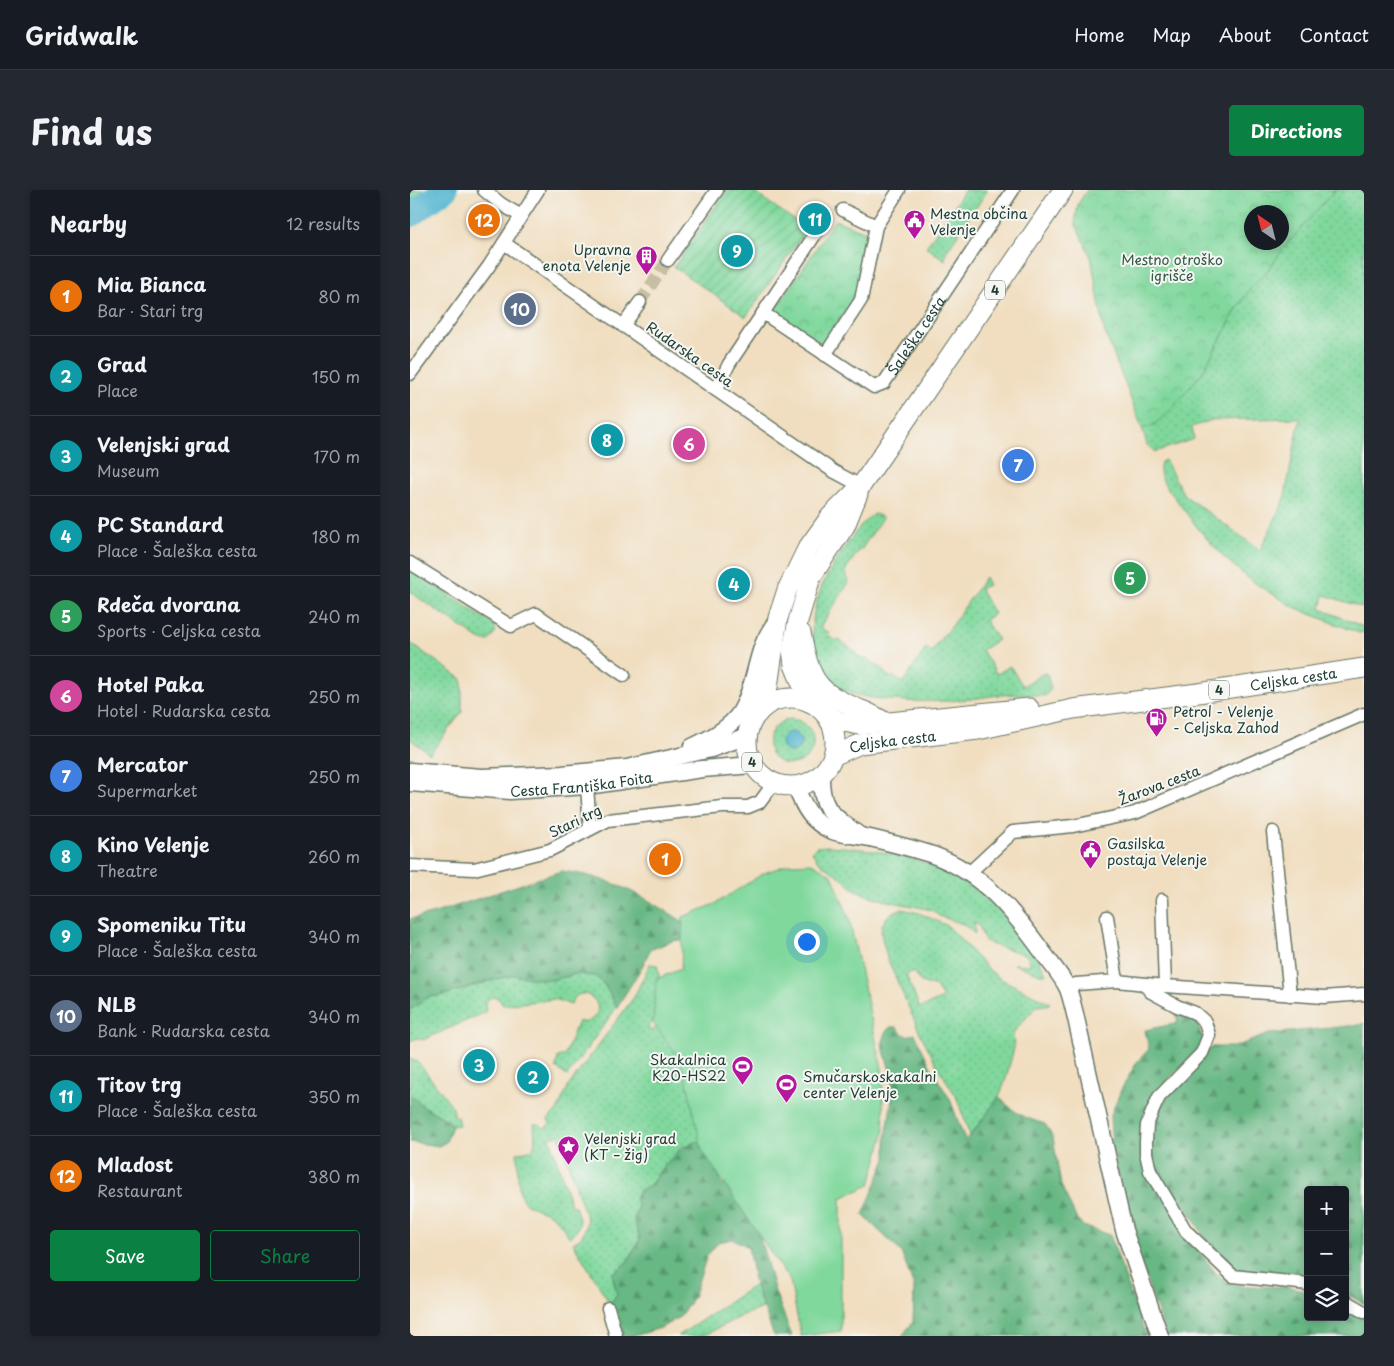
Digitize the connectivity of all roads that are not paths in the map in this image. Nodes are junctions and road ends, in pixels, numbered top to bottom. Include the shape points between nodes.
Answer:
1 (538, 190) edge
2 (717, 190) edge
3 (899, 190) edge
4 (1013, 190) edge
5 (1063, 190) edge
6 (484, 191) edge
7 (843, 210) dead end
8 (521, 216) junction
9 (876, 226) junction
10 (818, 230) dead end
11 (504, 243) junction
12 (668, 260) tunnel mouth
13 (640, 302) tunnel mouth
14 (763, 313) junction
15 (623, 326) junction
16 (825, 355) junction
17 (410, 374) edge
18 (716, 390) junction
19 (861, 486) junction
20 (410, 564) edge
21 (778, 618) junction
22 (798, 622) junction
23 (1364, 668) edge
24 (624, 675) dead end
25 (815, 706) junction
26 (1073, 709) junction
27 (758, 713) junction
28 (1364, 714) edge
29 (887, 723) junction
30 (747, 736) junction
31 (833, 756) junction
32 (670, 758) junction
33 (753, 765) junction
34 (410, 771) edge
35 (822, 774) junction
36 (410, 783) edge
37 (774, 783) junction
38 (587, 786) junction
39 (795, 786) junction
40 (590, 828) junction
41 (1273, 832) dead end
42 (860, 836) junction
43 (410, 866) edge
44 (969, 873) junction
45 (1162, 900) dead end
46 (1107, 917) dead end
47 (1117, 981) junction
48 (1144, 984) junction
49 (1165, 986) junction
50 (1068, 989) junction
51 (1364, 994) edge
52 (1290, 995) junction
53 (1304, 1284) edge
54 (1349, 1304) edge
55 (608, 1308) dead end
56 (1364, 1312) edge
57 (616, 1336) edge
58 (1160, 1336) edge

1 - 8 street
2 - 12 street
3 - 9 street
4 - 16 street, Šaleška cesta via 884,383 874,387
5 - 19 main road, 4
6 - 8 street
7 - 9 street
8 - 11 street
9 - 16 street via 861,300
10 - 14 street
11 - 15 street, Rudarska cesta
11 - 17 street
13 - 15 street
14 - 16 street, Šaleška cesta
14 - 18 street
15 - 18 street, Rudarska cesta
18 - 19 street, Rudarska cesta via 833,471
19 - 21 main road, 4 via 830,517 807,549 787,590
19 - 22 main road via 845,526 811,577
20 - 24 street via 511,626 536,614
21 - 27 main road, 4 via 768,687
21 - 32 main road, Cesta Františka Foita via 763,645 741,711 708,740
22 - 25 main road via 792,650 794,665
22 - 29 main road, Celjska cesta via 813,676 826,691
23 - 26 main road, Celjska cesta / 4
25 - 27 main road via 796,699 782,699
25 - 29 main road, Celjska cesta via 846,723
25 - 31 main road via 832,726
26 - 29 main road, Celjska cesta via 1036,707
26 - 31 main road, Celjska cesta / 4 via 978,730 860,744
27 - 30 main road, 4
28 - 44 street, Žarova cesta via 1135,813 1073,826 1013,832
30 - 32 main road, Cesta Františka Foita via 711,749
30 - 33 main road, 4
31 - 35 main road
32 - 34 main road, Cesta Františka Foita via 627,768 562,774 481,777
33 - 37 main road, 4
33 - 38 main road, Cesta Františka Foita
35 - 39 main road
35 - 42 main road via 821,792 826,805 834,817
36 - 38 main road, Cesta Františka Foita via 510,790
37 - 39 main road, 4
37 - 40 street, Stari trg via 760,802 748,807 608,820
38 - 40 street
39 - 42 main road via 804,805 827,829
40 - 43 street, Stari trg via 550,850 474,868
41 - 52 street
42 - 44 main road via 934,856
44 - 50 main road via 999,897 1030,934
45 - 49 street
46 - 47 street
47 - 48 street
47 - 50 street via 1076,984
48 - 49 street
48 - 53 street via 1152,992 1195,1013 1204,1022 1209,1035 1202,1053 1159,1097 1153,1110 1147,1125 1146,1141 1150,1171 1186,1231 1233,1276
49 - 52 street
50 - 58 main road via 1124,1230
51 - 52 street
54 - 56 street
55 - 57 street

